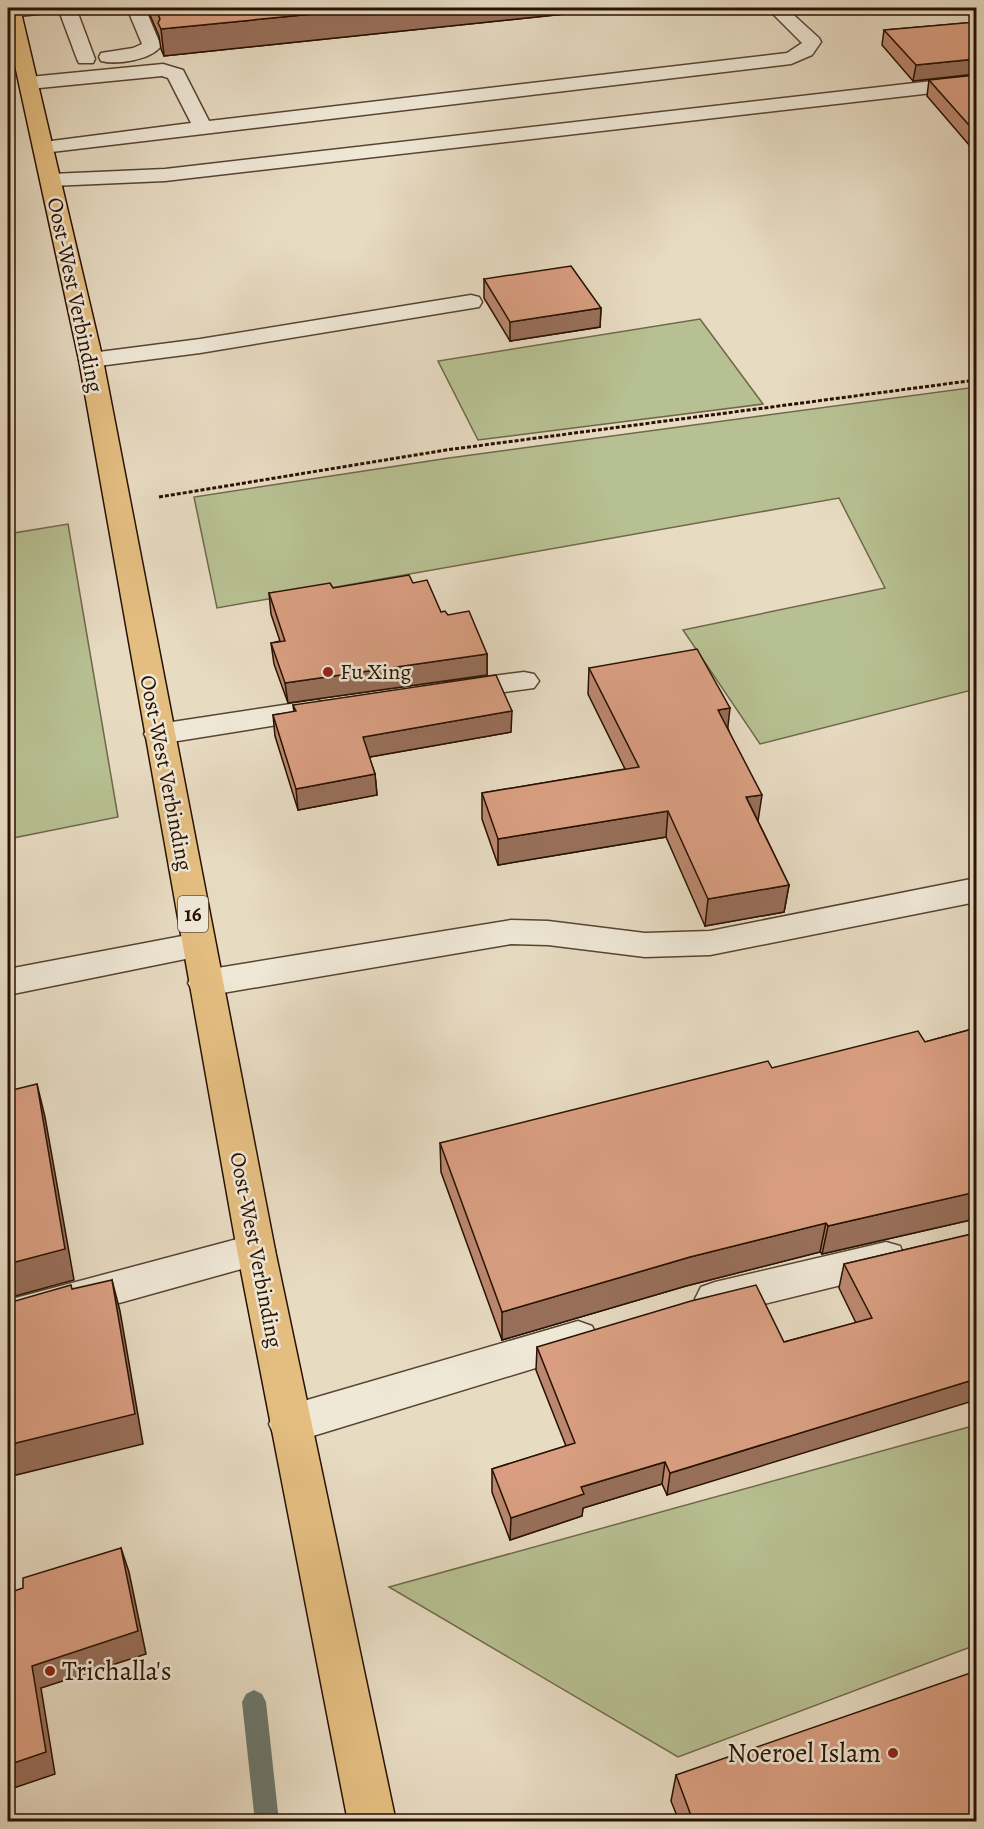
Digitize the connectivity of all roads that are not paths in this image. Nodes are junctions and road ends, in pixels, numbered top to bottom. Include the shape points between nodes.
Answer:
1 (48, 8) edge
2 (68, 8) edge
3 (136, 8) edge
4 (776, 8) edge
5 (18, 54) edge
6 (86, 59) junction
7 (976, 82) edge
8 (203, 128) junction
9 (43, 147) junction
10 (51, 180) junction
11 (471, 302) dead end
12 (91, 360) junction
13 (524, 681) dead end
14 (429, 694) edge
15 (346, 706) edge
16 (159, 734) junction
17 (976, 890) edge
18 (198, 945) junction
19 (8, 982) edge
20 (205, 983) junction
21 (256, 1250) junction
22 (919, 1251) edge
23 (676, 1309) edge
24 (8, 1317) edge
25 (608, 1329) edge
26 (290, 1424) junction
27 (372, 1821) edge

1 - 5 lane
2 - 6 lane
3 - 6 lane via 152,46
4 - 8 lane via 812,42 791,58
5 - 6 lane
5 - 8 lane via 163,69 176,74
5 - 9 main road, Oost-West Verbinding / 16
7 - 10 lane via 165,175
8 - 9 lane
9 - 10 main road, Oost-West Verbinding / 16
10 - 12 main road, Oost-West Verbinding / 16
11 - 12 lane
12 - 16 main road, Oost-West Verbinding / 16
13 - 14 lane
15 - 16 lane
16 - 18 main road, Oost-West Verbinding / 16
17 - 20 lane via 710,943 645,945 512,932
18 - 19 lane
18 - 20 main road, Oost-West Verbinding / 16
20 - 21 main road, Oost-West Verbinding / 16
21 - 24 lane
21 - 26 main road, Oost-West Verbinding / 16
22 - 23 lane
25 - 26 lane
26 - 27 main road, Oost-West Verbinding / 16

